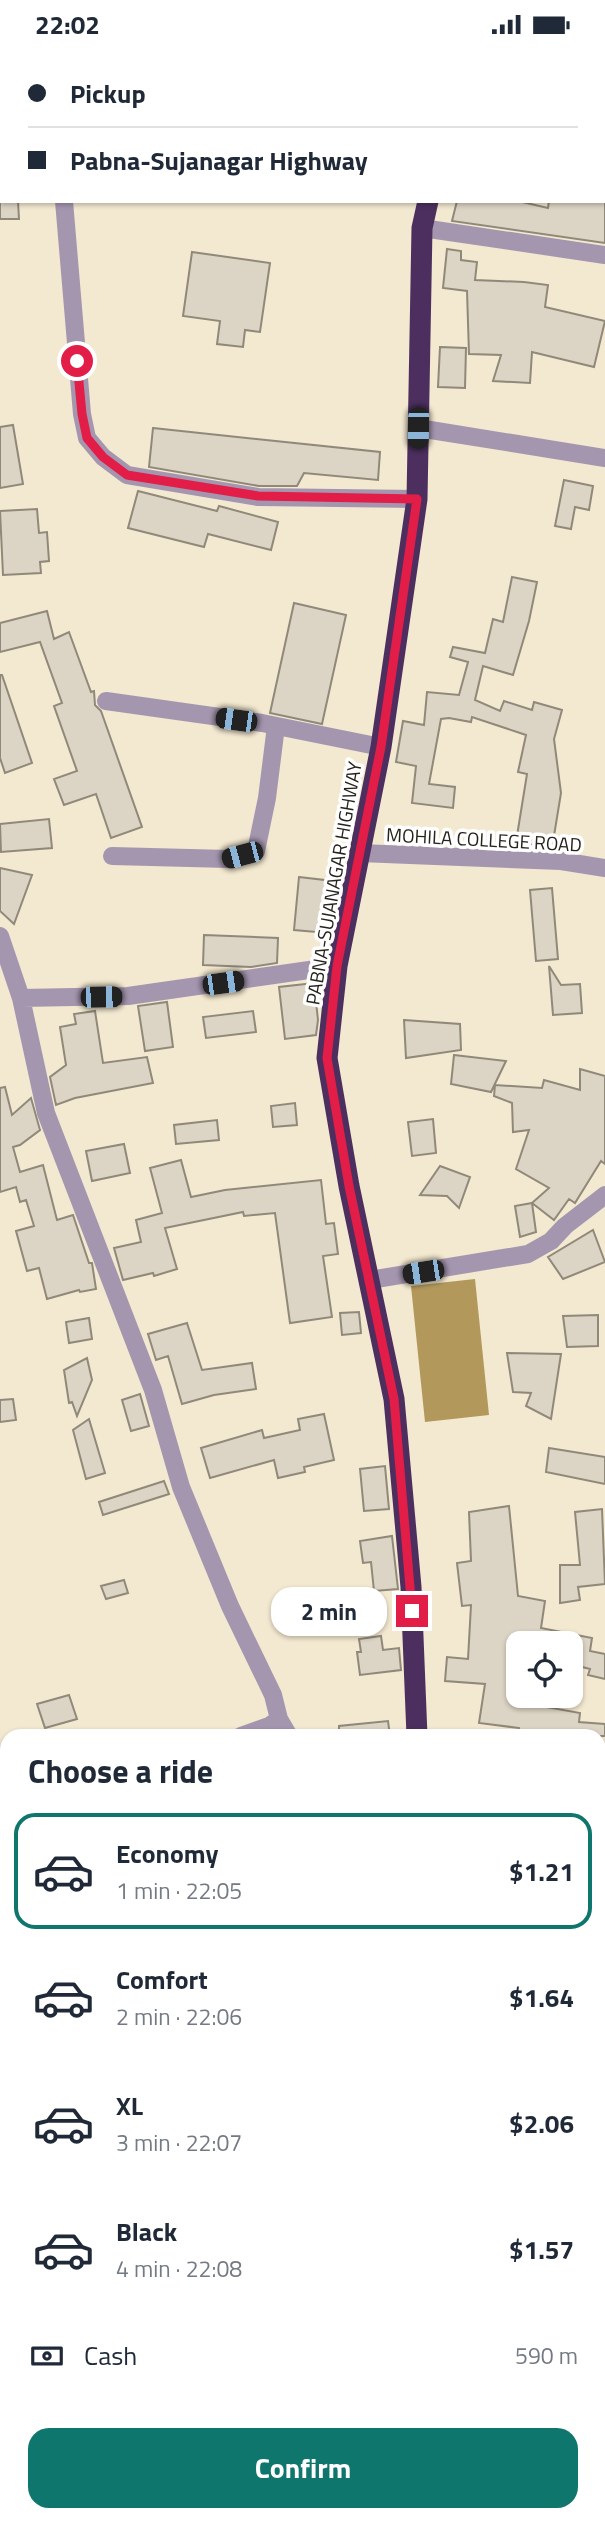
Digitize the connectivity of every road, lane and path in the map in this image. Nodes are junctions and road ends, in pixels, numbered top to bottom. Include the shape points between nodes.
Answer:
1 (64, 203) edge
2 (428, 203) edge
3 (422, 228) junction
4 (605, 255) edge
5 (418, 428) junction
6 (605, 458) edge
7 (417, 499) junction
8 (106, 701) dead end
9 (276, 726) junction
10 (381, 747) junction
11 (360, 853) junction
12 (112, 856) dead end
13 (605, 869) edge
14 (0, 936) edge
15 (337, 966) junction
16 (21, 998) junction
17 (605, 1195) edge
18 (370, 1280) junction
19 (279, 1719) junction
20 (261, 1729) edge
21 (285, 1729) edge
22 (417, 1729) edge

1 - 7 street via 82,414 87,438 103,457 127,475 258,496
2 - 3 highway, PABNA-SUJANAGAR HIGHWAY
3 - 4 street
3 - 5 highway, PABNA-SUJANAGAR HIGHWAY
5 - 6 street
5 - 7 highway, PABNA-SUJANAGAR HIGHWAY
7 - 10 highway, PABNA-SUJANAGAR HIGHWAY
8 - 9 street
9 - 10 street
9 - 12 street via 256,851 228,859
10 - 11 highway, PABNA-SUJANAGAR HIGHWAY
11 - 13 street, MOHILA COLLEGE ROAD via 561,861
11 - 15 highway, PABNA-SUJANAGAR HIGHWAY
14 - 16 street
15 - 16 street via 128,996
15 - 18 highway, PABNA-SUJANAGAR HIGHWAY via 327,1058
16 - 19 street via 46,1113 153,1390 181,1487 273,1695
17 - 18 street via 551,1241 528,1254
18 - 22 highway, PABNA-SUJANAGAR HIGHWAY via 394,1399 411,1587
19 - 20 street
19 - 21 street

